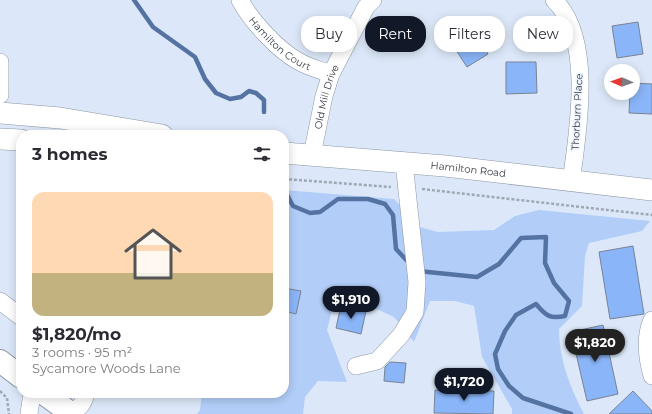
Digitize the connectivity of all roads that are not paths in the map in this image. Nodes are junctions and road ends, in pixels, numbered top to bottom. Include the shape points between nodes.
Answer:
1 (240, 0) edge
2 (373, 0) edge
3 (554, 0) edge
4 (0, 62) edge
5 (330, 74) junction
6 (0, 95) edge
7 (0, 113) edge
8 (132, 130) edge
9 (0, 138) edge
10 (16, 140) edge
11 (289, 153) edge
12 (312, 155) junction
13 (404, 163) junction
14 (571, 182) junction
15 (652, 190) edge
16 (0, 301) edge
17 (16, 313) edge
18 (652, 320) edge
19 (0, 361) edge
20 (356, 366) dead end
21 (16, 373) edge
22 (652, 376) edge
23 (31, 398) edge
24 (50, 398) edge
25 (85, 398) edge
26 (69, 412) edge
27 (29, 414) edge

1 - 5 street, Hamilton Court via 274,41 298,61
2 - 5 street, Old Mill Drive via 366,7
3 - 14 street, Thorburn Place via 566,15 572,30 580,72
4 - 6 street
5 - 12 street, Old Mill Drive
7 - 8 main road via 60,118
9 - 10 main road
11 - 12 main road, Hamilton Road
12 - 13 main road, Hamilton Road
13 - 14 main road, Hamilton Road
13 - 20 street via 417,282 415,312 401,335 377,361
14 - 15 main road, Hamilton Road
16 - 17 street
18 - 22 street via 647,356
19 - 21 highway
23 - 27 street
24 - 26 highway
25 - 26 street via 83,405

